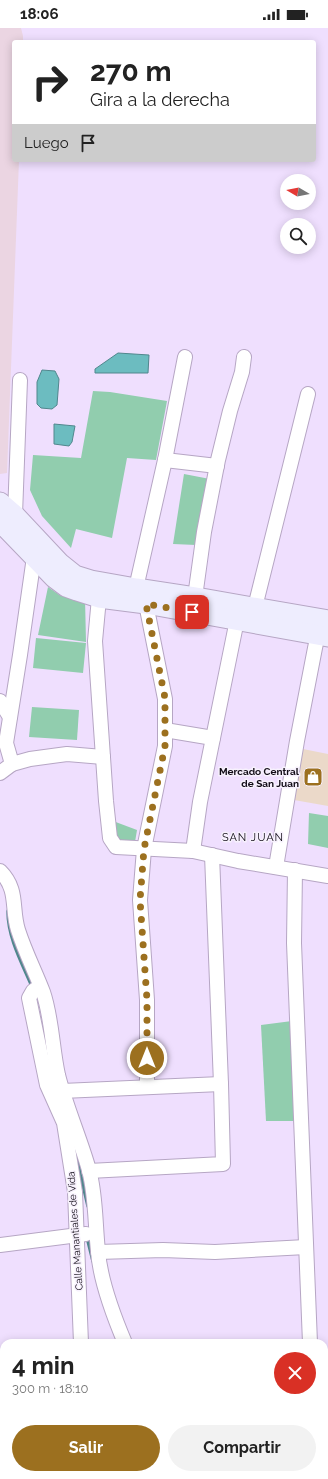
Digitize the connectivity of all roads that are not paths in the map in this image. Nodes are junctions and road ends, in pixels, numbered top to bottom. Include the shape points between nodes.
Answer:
1 (185, 357) dead end
2 (244, 357) dead end
3 (20, 380) dead end
4 (308, 394) dead end
5 (165, 460) junction
6 (217, 466) junction
7 (0, 502) edge
8 (8, 518) edge
9 (34, 557) junction
10 (136, 588) junction
11 (195, 597) junction
12 (99, 598) junction
13 (146, 604) junction
14 (255, 607) junction
15 (237, 620) junction
16 (326, 626) edge
17 (0, 700) edge
18 (10, 717) junction
19 (165, 730) junction
20 (213, 738) junction
21 (103, 757) junction
22 (12, 764) junction
23 (0, 773) edge
24 (144, 849) junction
25 (193, 851) junction
26 (212, 855) junction
27 (276, 867) junction
28 (295, 870) junction
29 (0, 871) edge
30 (328, 876) edge
31 (40, 986) junction
32 (221, 1084) junction
33 (147, 1086) junction
34 (62, 1091) junction
35 (89, 1170) junction
36 (97, 1233) junction
37 (77, 1236) junction
38 (0, 1245) edge
39 (306, 1247) junction
40 (98, 1252) junction
41 (82, 1339) edge
42 (124, 1339) edge
43 (310, 1339) edge

1 - 5 street
2 - 6 street
3 - 8 street via 18,471
4 - 14 street
5 - 6 street
5 - 10 street
6 - 11 street
7 - 8 street
8 - 9 street
8 - 10 street via 76,576
9 - 12 street via 66,587
9 - 18 street
10 - 11 street
11 - 14 street
12 - 13 street
12 - 21 street via 95,641
13 - 15 street
13 - 19 street via 165,698
14 - 16 street
15 - 16 street
15 - 20 street
16 - 27 street via 297,741
17 - 18 street
18 - 22 street via 6,744
19 - 20 street
19 - 24 street via 165,746
20 - 25 street
21 - 22 street via 67,754 30,758
21 - 24 street via 110,838 116,846
22 - 23 street
24 - 25 street
24 - 33 street via 140,900 147,1000
25 - 26 street
26 - 27 street
26 - 32 street
27 - 28 street
28 - 30 street
28 - 39 street via 294,944
29 - 31 street via 13,893 17,928
31 - 34 street via 49,1016
31 - 37 street, Calle Manantiales de Vida via 29,998 46,1085 64,1123 75,1192
32 - 33 street
32 - 35 street via 223,1164
33 - 34 street
34 - 35 street
35 - 36 street
36 - 37 street
36 - 40 street
37 - 38 street
37 - 41 street, Calle Manantiales de Vida
39 - 40 street via 215,1252
39 - 43 street
40 - 42 street via 107,1294

